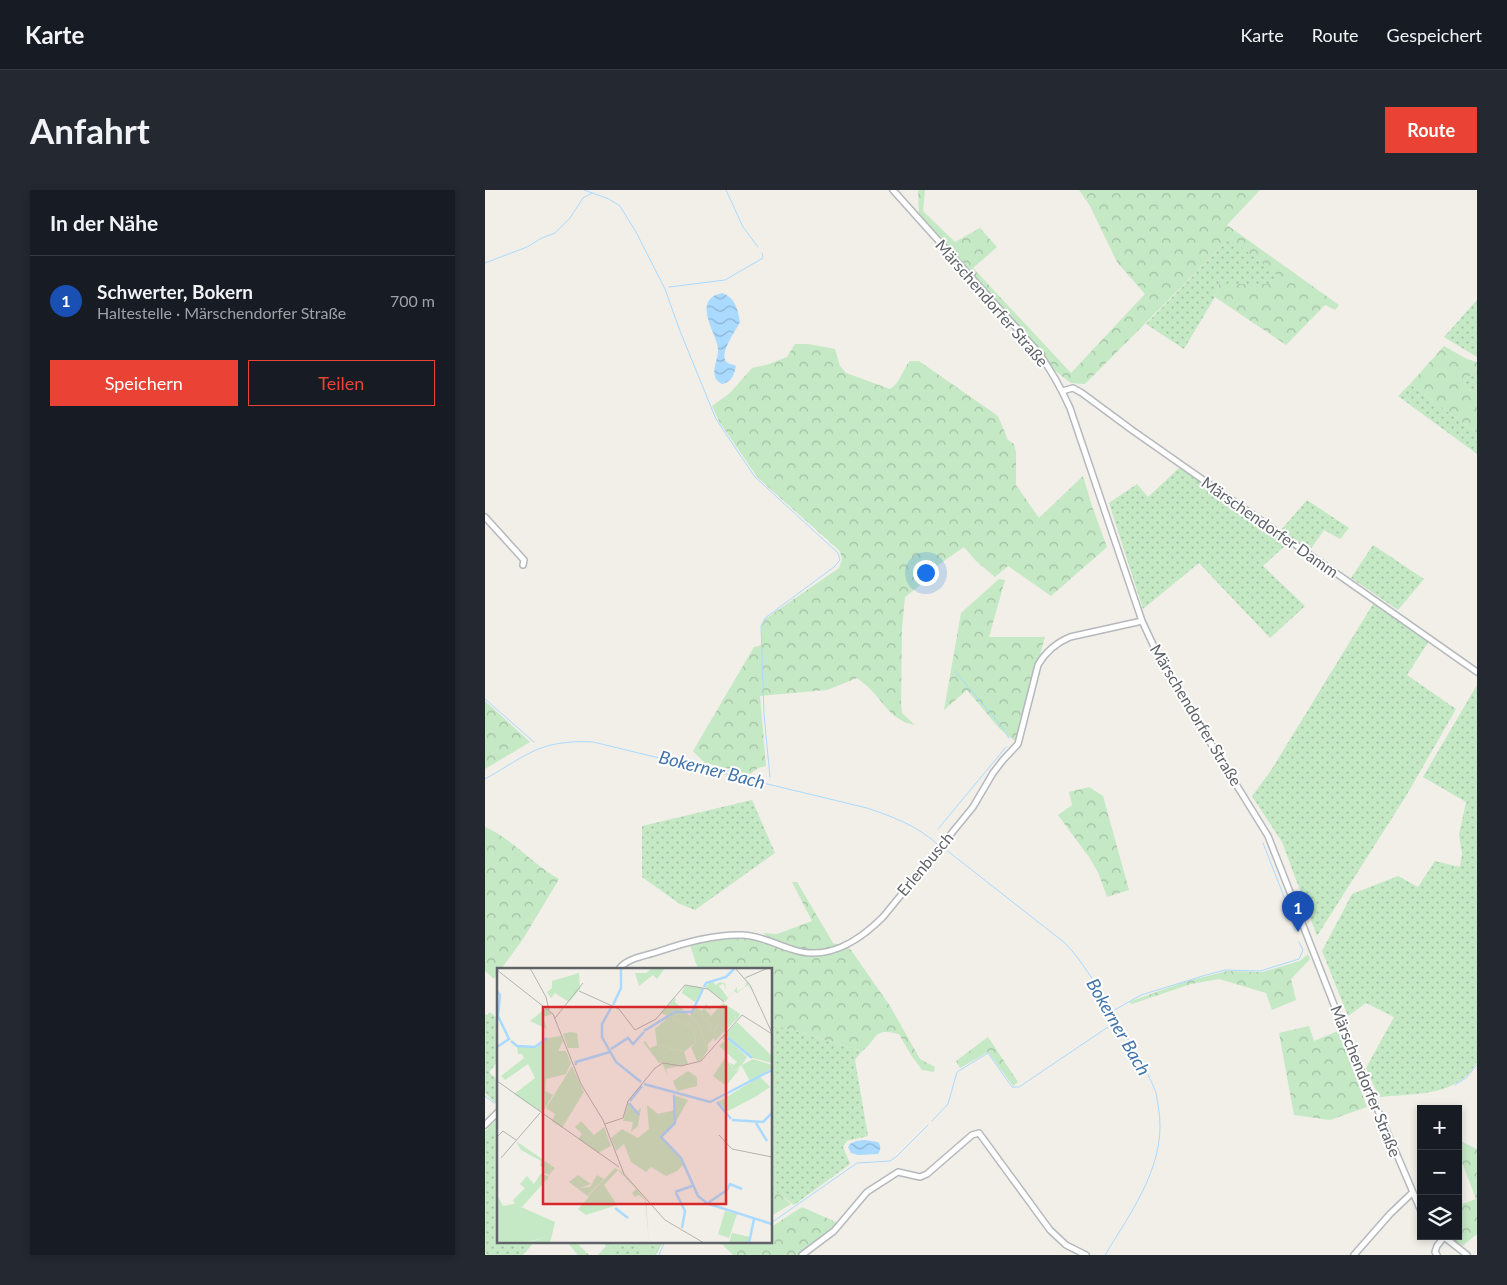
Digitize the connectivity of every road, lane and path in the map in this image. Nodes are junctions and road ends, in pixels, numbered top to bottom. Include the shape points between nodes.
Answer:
1 (893, 190) edge
2 (1063, 391) junction
3 (485, 517) edge
4 (523, 565) dead end
5 (1142, 621) junction
6 (1477, 672) edge
7 (620, 968) edge
8 (497, 1113) edge
9 (485, 1126) edge
10 (1412, 1193) junction
11 (1417, 1203) edge
12 (1442, 1240) edge
13 (1448, 1240) edge
14 (803, 1255) edge
15 (1086, 1255) edge
16 (1354, 1255) edge
17 (1437, 1255) edge
18 (1467, 1255) edge

1 - 2 street, Märschendorfer Straße via 1038,352
2 - 5 street, Märschendorfer Straße
2 - 6 street, Märschendorfer Damm via 1073,388 1082,393
3 - 4 street via 524,560
5 - 7 street, Erlenbusch via 1070,636 1043,656 1018,744 993,773 973,807 883,917 849,944 829,952 811,953 757,937 732,935 686,943
5 - 10 street, Märschendorfer Straße via 1163,666 1269,836 1347,1038
8 - 9 street
10 - 11 street, Märschendorfer Straße
10 - 16 street
12 - 17 street via 1435,1252
13 - 18 street
14 - 15 street via 834,1231 867,1192 898,1172 919,1177 927,1174 972,1135 979,1133 1050,1230 1066,1245

